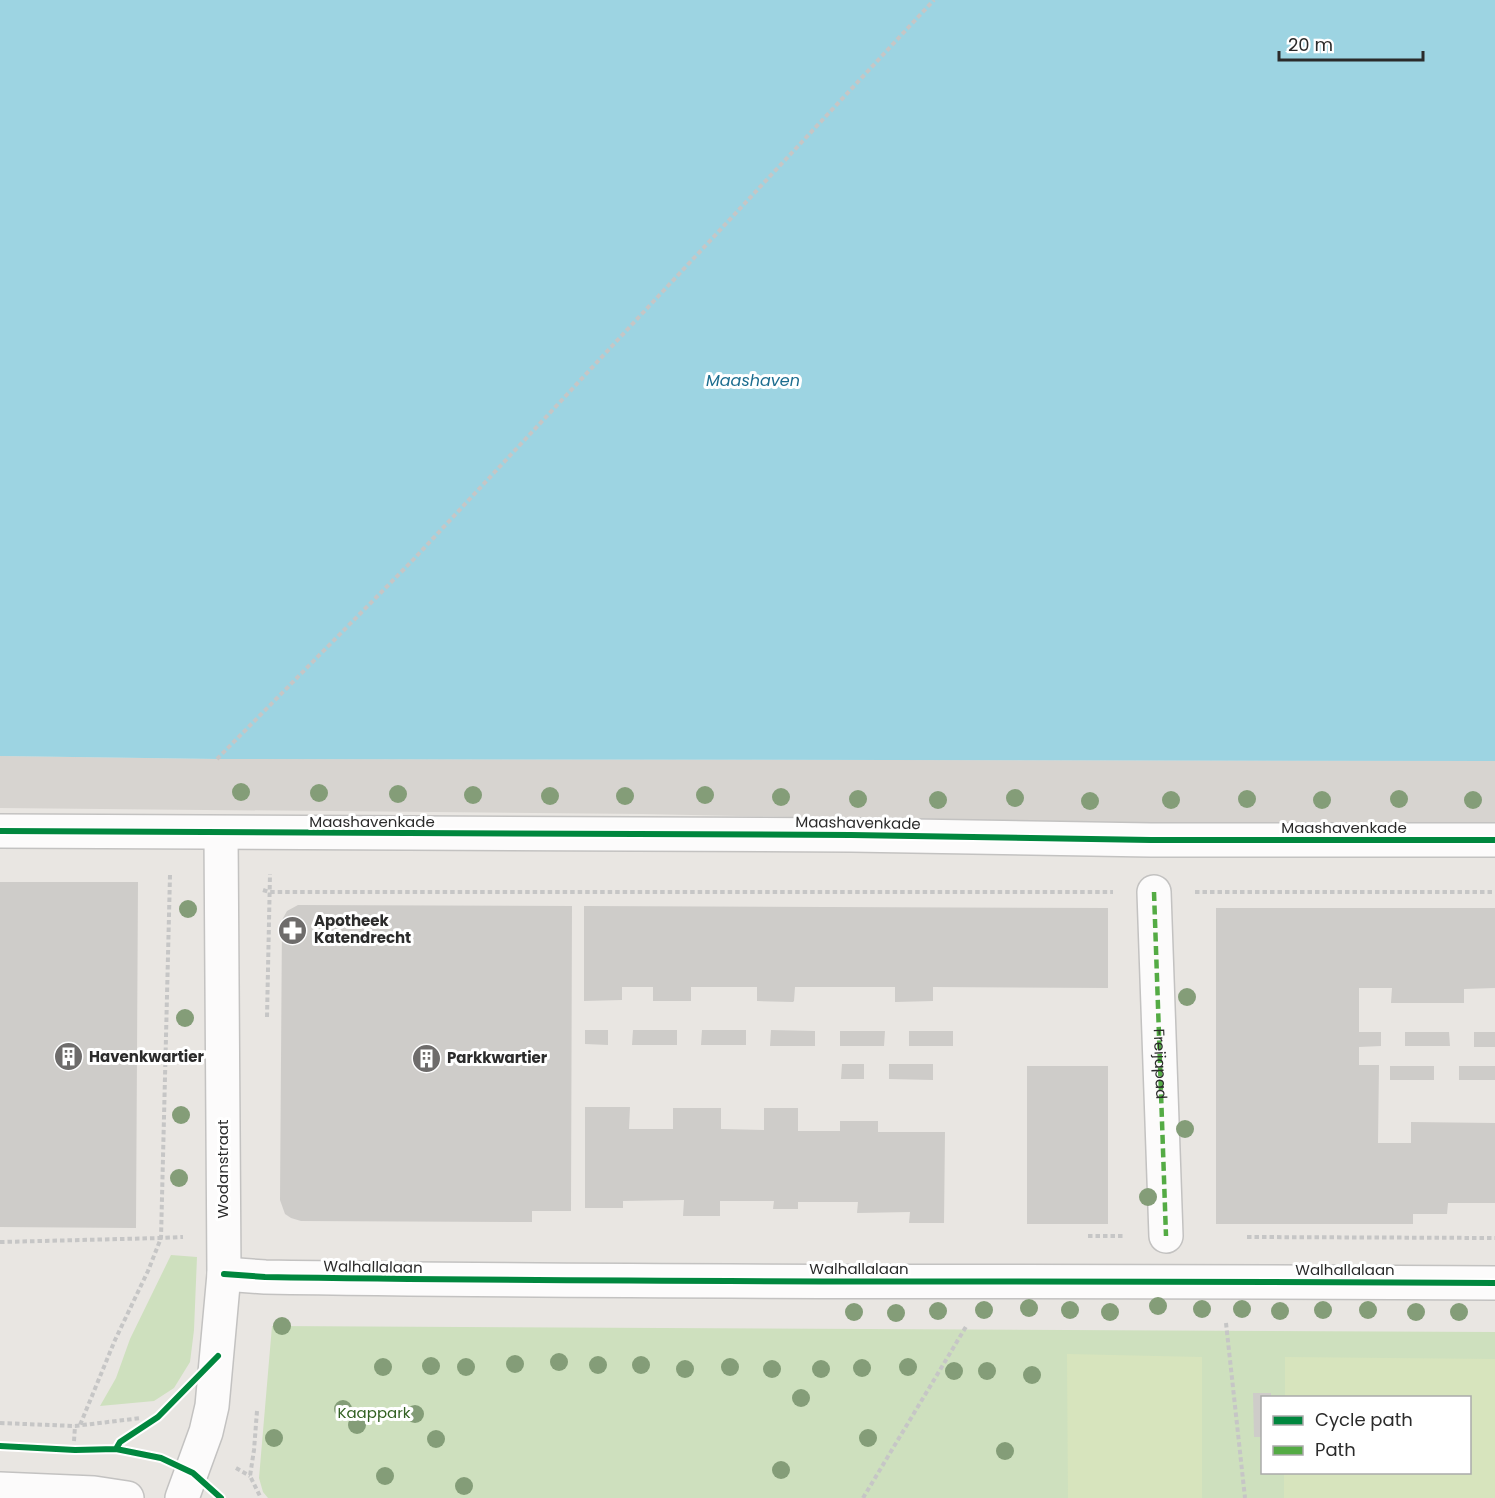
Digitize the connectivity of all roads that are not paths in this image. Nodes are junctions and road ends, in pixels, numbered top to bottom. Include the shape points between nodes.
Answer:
1 (0, 831) edge
2 (221, 834) junction
3 (1495, 840) edge
4 (1154, 892) road end
5 (1166, 1236) dead end
6 (224, 1274) junction
7 (1495, 1283) edge
8 (0, 1489) edge
9 (127, 1498) edge
10 (182, 1498) edge

1 - 2 street, Maashavenkade
2 - 3 street, Maashavenkade
2 - 6 street, Wodanstraat
4 - 5 street, Freijapad
6 - 7 street, Walhallalaan via 566,1282
6 - 10 street, Wodanstraat via 212,1407
8 - 9 street

